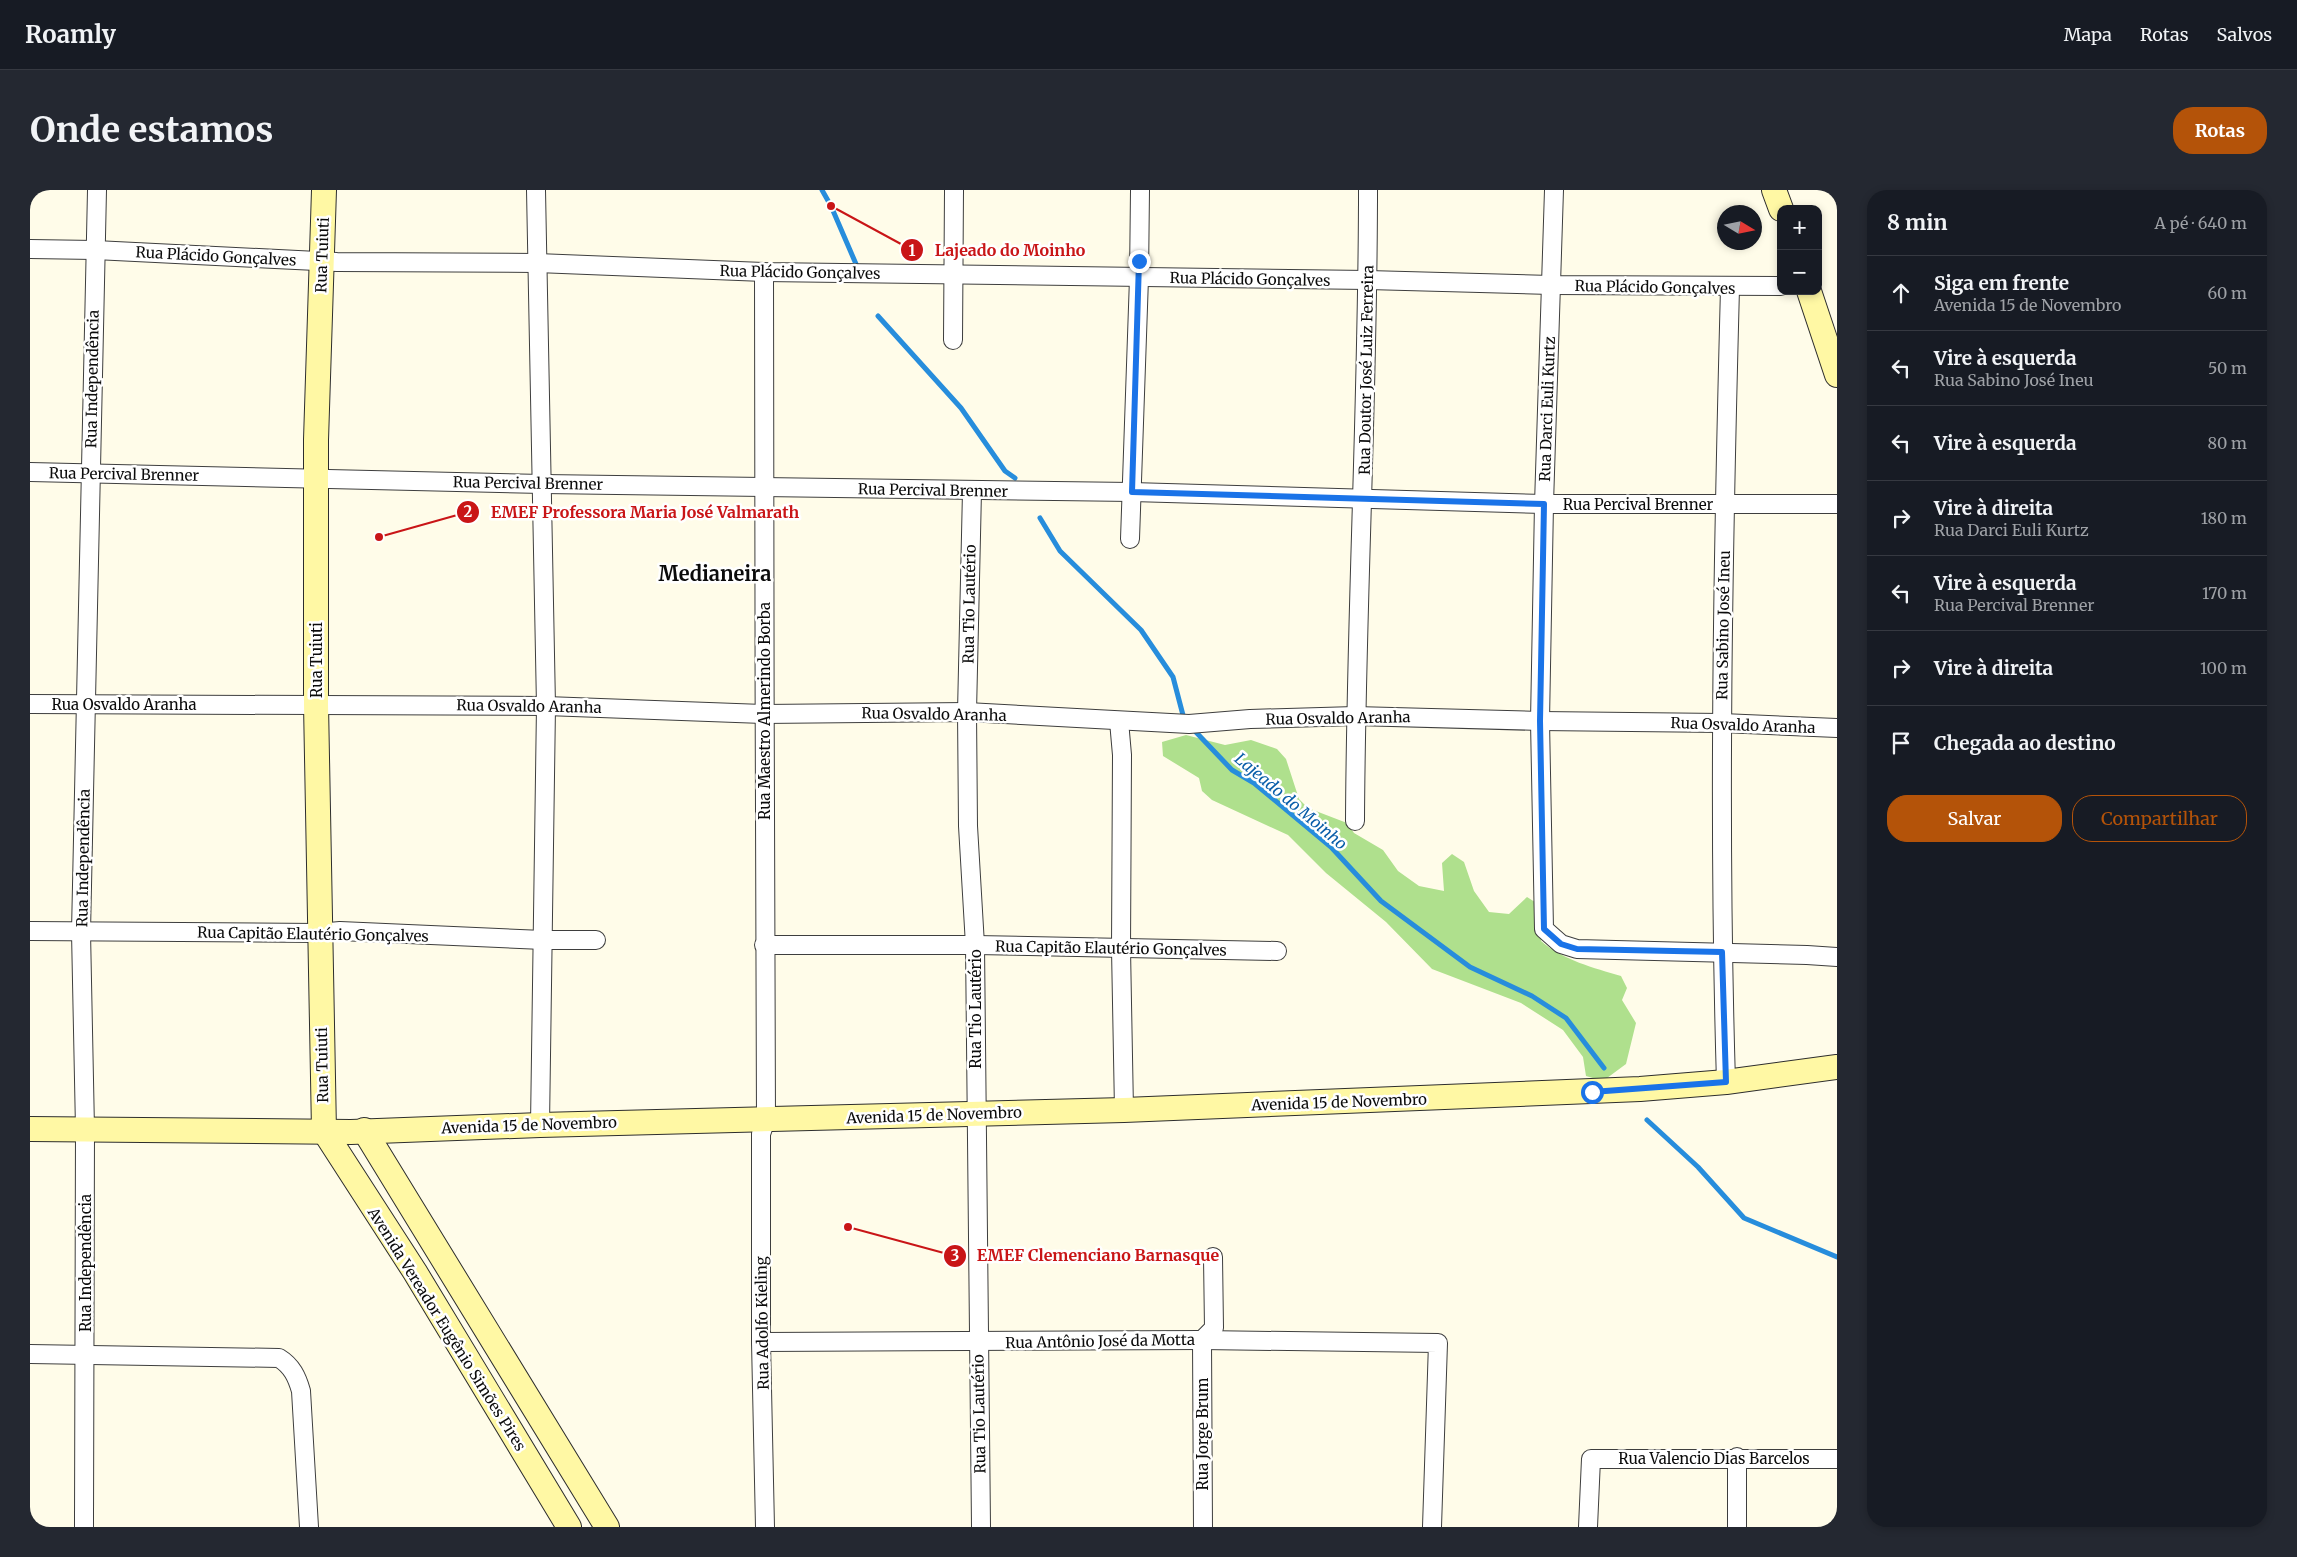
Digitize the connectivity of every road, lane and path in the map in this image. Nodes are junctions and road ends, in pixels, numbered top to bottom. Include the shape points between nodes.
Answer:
1 (97, 190) edge
2 (324, 190) edge
3 (536, 190) edge
4 (954, 190) edge
5 (1140, 190) edge
6 (1368, 190) edge
7 (1554, 190) edge
8 (1774, 190) edge
9 (1780, 205) edge
10 (30, 249) edge
11 (95, 250) junction
12 (322, 261) junction
13 (536, 263) junction
14 (764, 272) junction
15 (953, 274) junction
16 (1139, 278) junction
17 (1368, 280) junction
18 (1551, 286) junction
19 (1777, 286) edge
20 (1730, 288) junction
21 (1810, 295) edge
22 (953, 340) dead end
23 (1837, 376) edge
24 (30, 472) edge
25 (90, 473) junction
26 (316, 480) junction
27 (543, 484) junction
28 (765, 487) junction
29 (972, 491) junction
30 (1132, 492) junction
31 (1363, 500) junction
32 (1544, 504) junction
33 (1724, 504) junction
34 (1837, 504) edge
35 (1130, 539) dead end
36 (30, 704) edge
37 (85, 704) junction
38 (316, 704) junction
39 (546, 706) junction
40 (967, 712) junction
41 (763, 714) junction
42 (1355, 716) junction
43 (1119, 720) junction
44 (1540, 721) junction
45 (1722, 723) junction
46 (1837, 728) edge
47 (1355, 820) dead end
48 (30, 931) edge
49 (81, 932) junction
50 (319, 933) junction
51 (543, 940) junction
52 (596, 940) dead end
53 (764, 945) junction
54 (975, 945) junction
55 (1121, 949) junction
56 (1278, 951) dead end
57 (1722, 952) junction
58 (1837, 957) edge
59 (1837, 1067) edge
60 (1726, 1082) junction
61 (1124, 1110) junction
62 (976, 1113) junction
63 (766, 1120) junction
64 (540, 1125) junction
65 (30, 1129) edge
66 (86, 1129) junction
67 (364, 1130) junction
68 (324, 1131) junction
69 (440, 1255) junction
70 (1213, 1257) dead end
71 (415, 1272) junction
72 (1202, 1340) junction
73 (761, 1342) junction
74 (978, 1342) junction
75 (30, 1354) edge
76 (85, 1354) junction
77 (523, 1392) junction
78 (496, 1408) junction
79 (1737, 1457) junction
80 (1837, 1458) edge
81 (84, 1527) edge
82 (309, 1527) edge
83 (569, 1527) edge
84 (607, 1527) edge
85 (765, 1527) edge
86 (981, 1527) edge
87 (1203, 1527) edge
88 (1432, 1527) edge
89 (1588, 1527) edge
90 (1737, 1527) edge

1 - 11 street, Rua Independência
2 - 12 street, Rua Tuiuti
3 - 13 street
4 - 15 street
5 - 16 street
6 - 17 street, Rua Doutor José Luiz Ferreira
7 - 18 street, Rua Darci Euli Kurtz
8 - 9 street
10 - 11 street, Rua Plácido Gonçalves
11 - 12 street, Rua Plácido Gonçalves
11 - 25 street, Rua Independência
12 - 13 street, Rua Plácido Gonçalves
12 - 26 street, Rua Tuiuti
13 - 14 street, Rua Plácido Gonçalves
13 - 27 street
14 - 15 street, Rua Plácido Gonçalves
14 - 28 street, Rua Maestro Almerindo Borba
15 - 16 street, Rua Plácido Gonçalves
15 - 22 street
16 - 17 street, Rua Plácido Gonçalves
16 - 30 street
17 - 18 street, Rua Plácido Gonçalves
17 - 31 street, Rua Doutor José Luiz Ferreira
18 - 20 street, Rua Plácido Gonçalves
18 - 32 street, Rua Darci Euli Kurtz
19 - 20 street, Rua Plácido Gonçalves
20 - 33 street, Rua Sabino José Ineu
21 - 23 street
24 - 25 street, Rua Percival Brenner
25 - 26 street, Rua Percival Brenner
25 - 37 street, Rua Independência
26 - 27 street, Rua Percival Brenner
26 - 38 street, Rua Tuiuti
27 - 28 street, Rua Percival Brenner
27 - 39 street
28 - 29 street, Rua Percival Brenner
28 - 41 street, Rua Maestro Almerindo Borba
29 - 30 street, Rua Percival Brenner
29 - 40 street, Rua Tio Lautério
30 - 31 street, Rua Percival Brenner
30 - 35 street
31 - 32 street, Rua Percival Brenner
31 - 42 street, Rua Doutor José Luiz Ferreira
32 - 33 street, Rua Percival Brenner
32 - 44 street, Rua Darci Euli Kurtz
33 - 34 street, Rua Percival Brenner
33 - 45 street, Rua Sabino José Ineu
36 - 37 street, Rua Osvaldo Aranha
37 - 38 street, Rua Osvaldo Aranha
37 - 49 street, Rua Independência
38 - 39 street, Rua Osvaldo Aranha
38 - 50 street, Rua Tuiuti
39 - 41 street, Rua Osvaldo Aranha
39 - 51 street
40 - 41 street, Rua Osvaldo Aranha
40 - 43 street, Rua Osvaldo Aranha
40 - 54 street, Rua Tio Lautério via 968,826
41 - 53 street, Rua Maestro Almerindo Borba
42 - 43 street, Rua Osvaldo Aranha via 1189,724
42 - 44 street, Rua Osvaldo Aranha
42 - 47 street, Rua Doutor José Luiz Ferreira
43 - 55 street via 1122,755
44 - 45 street, Rua Osvaldo Aranha
44 - 57 street, Rua Darci Euli Kurtz via 1544,929 1561,944 1577,949
45 - 46 street, Rua Osvaldo Aranha
45 - 57 street, Rua Sabino José Ineu
48 - 49 street, Rua Capitão Elautério Gonçalves
49 - 50 street, Rua Capitão Elautério Gonçalves
49 - 66 street, Rua Independência
50 - 51 street, Rua Capitão Elautério Gonçalves via 340,931
50 - 68 street, Rua Tuiuti
51 - 52 street, Rua Capitão Elautério Gonçalves
51 - 64 street
53 - 54 street, Rua Capitão Elautério Gonçalves
53 - 63 street, Rua Maestro Almerindo Borba
54 - 55 street, Rua Capitão Elautério Gonçalves
54 - 62 street, Rua Tio Lautério
55 - 56 street, Rua Capitão Elautério Gonçalves
55 - 61 street
57 - 58 street
57 - 60 street, Rua Sabino José Ineu
59 - 60 street, Avenida 15 de Novembro
60 - 61 street, Avenida 15 de Novembro via 1592,1092
61 - 62 street, Avenida 15 de Novembro
62 - 63 street, Avenida 15 de Novembro
62 - 74 street, Rua Tio Lautério
63 - 64 street, Avenida 15 de Novembro
63 - 73 street, Rua Adolfo Kieling via 761,1134
64 - 67 street, Avenida 15 de Novembro
65 - 66 street, Avenida 15 de Novembro
66 - 68 street, Avenida 15 de Novembro
66 - 76 street, Rua Independência
67 - 68 street, Avenida 15 de Novembro
67 - 69 street, Avenida Vereador Eugênio Simões Pires
68 - 71 street, Avenida Vereador Eugênio Simões Pires
69 - 71 street
69 - 77 street, Avenida Vereador Eugênio Simões Pires
70 - 72 street via 1214,1328
71 - 78 street, Avenida Vereador Eugênio Simões Pires
72 - 74 street, Rua Antônio José da Motta
72 - 87 street, Rua Jorge Brum
72 - 88 street, Rua Antônio José da Motta via 1438,1343
73 - 74 street, Rua Antônio José da Motta
73 - 85 street, Rua Adolfo Kieling
74 - 86 street, Rua Tio Lautério
75 - 76 street
76 - 81 street, Rua Independência
76 - 82 street via 280,1358 288,1363 301,1392
77 - 78 street
77 - 84 street, Avenida Vereador Eugênio Simões Pires
78 - 83 street, Avenida Vereador Eugênio Simões Pires
79 - 80 street, Rua Valencio Dias Barcelos
79 - 89 street, Rua Valencio Dias Barcelos via 1591,1459
79 - 90 street

